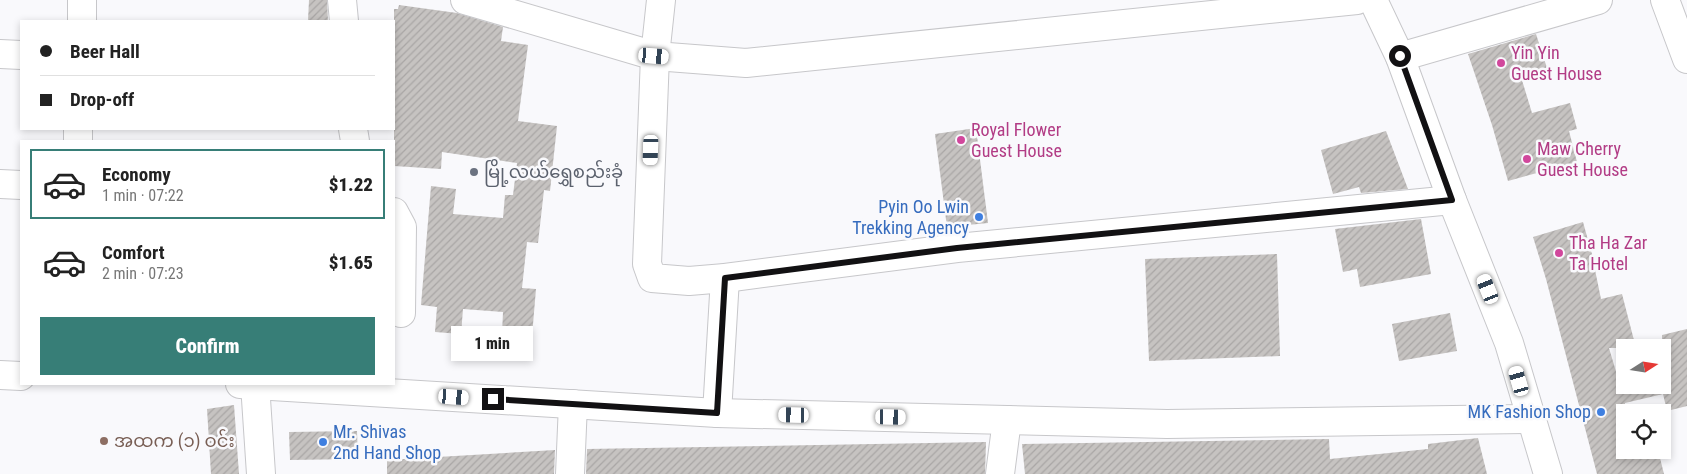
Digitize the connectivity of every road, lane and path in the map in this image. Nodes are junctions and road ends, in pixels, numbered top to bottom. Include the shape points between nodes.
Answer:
1 (82, 0) edge
2 (342, 0) edge
3 (465, 0) edge
4 (661, 0) edge
5 (1357, 0) edge
6 (1373, 0) edge
7 (1598, 0) edge
8 (1665, 0) edge
9 (82, 20) edge
10 (344, 20) edge
11 (0, 54) edge
12 (20, 55) edge
13 (654, 56) junction
14 (1400, 56) junction
15 (1687, 59) edge
16 (0, 184) edge
17 (20, 185) edge
18 (1452, 200) junction
19 (395, 214) edge
20 (725, 278) junction
21 (401, 313) dead end
22 (0, 376) edge
23 (20, 376) edge
24 (255, 385) edge
25 (271, 385) edge
26 (573, 404) junction
27 (717, 413) junction
28 (1530, 419) junction
29 (1007, 420) junction
30 (261, 474) edge
31 (570, 474) edge
32 (1000, 474) edge
33 (1548, 474) edge

1 - 9 main road
2 - 10 main road
3 - 13 main road
4 - 13 main road
5 - 13 main road via 746,63
6 - 14 main road
7 - 14 main road
8 - 15 main road
11 - 12 main road
13 - 20 main road via 647,264 652,278 689,281
14 - 18 main road
16 - 17 main road
18 - 20 main road via 957,248
18 - 28 main road via 1509,343
19 - 21 main road via 402,227
20 - 27 main road
22 - 23 main road
24 - 30 main road
25 - 26 main road
26 - 27 main road
26 - 31 main road
27 - 29 main road
28 - 29 main road via 1177,424
28 - 33 main road
29 - 32 main road

